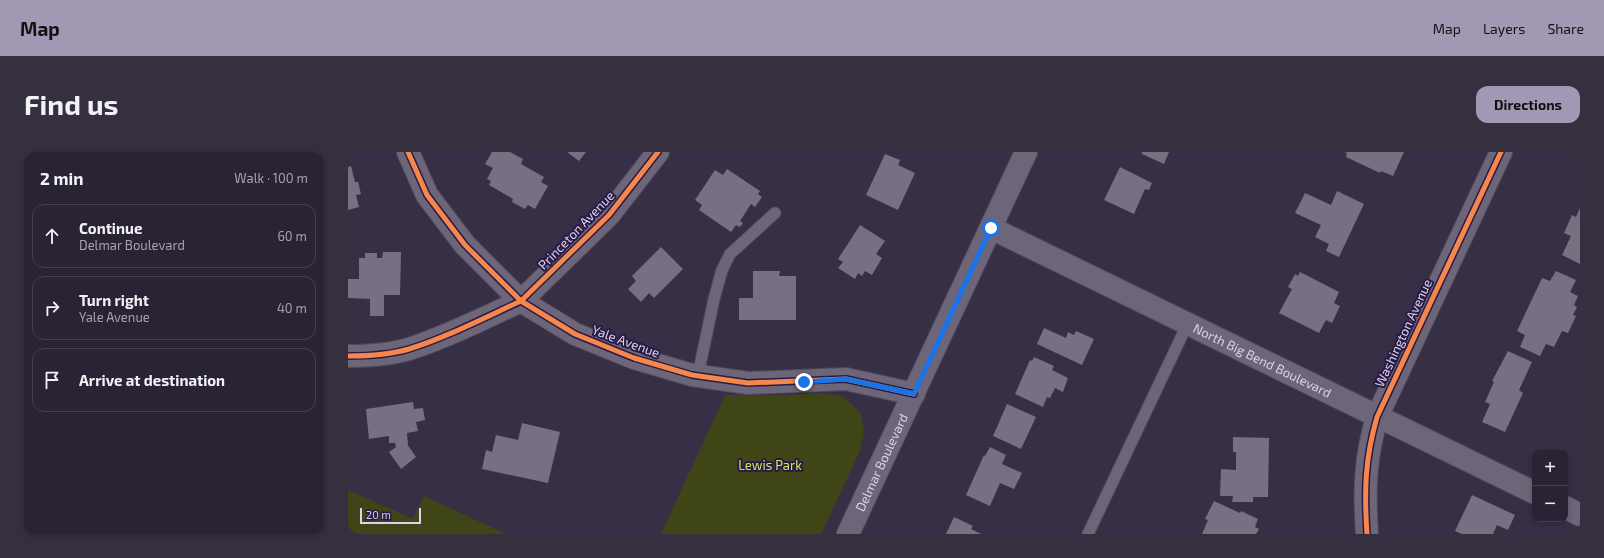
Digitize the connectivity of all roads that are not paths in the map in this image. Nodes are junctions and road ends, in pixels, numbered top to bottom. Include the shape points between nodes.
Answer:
1 (408, 152) edge
2 (658, 152) edge
3 (1026, 152) edge
4 (1501, 152) edge
5 (775, 213) dead end
6 (991, 228) junction
7 (521, 301) junction
8 (1187, 325) junction
9 (348, 356) edge
10 (698, 375) junction
11 (914, 394) junction
12 (1377, 417) junction
13 (1532, 492) edge
14 (1568, 509) edge
15 (1580, 515) edge
16 (848, 534) edge
17 (1088, 534) edge
18 (1367, 534) edge

1 - 7 street, Yale Avenue via 427,195 465,245
2 - 7 street, Princeton Avenue via 609,215
3 - 6 street, Delmar Boulevard
4 - 12 street, Washington Avenue
5 - 10 lane via 730,254 722,270
6 - 8 street, North Big Bend Boulevard
6 - 11 street, Delmar Boulevard
7 - 9 street via 407,349 368,356
7 - 10 street, Yale Avenue via 575,334 634,358
8 - 12 street, North Big Bend Boulevard
8 - 17 lane
10 - 11 street, Yale Avenue via 748,383 846,379
11 - 16 street, Delmar Boulevard
12 - 13 street, North Big Bend Boulevard
12 - 18 street, Washington Avenue via 1366,474
14 - 15 street

